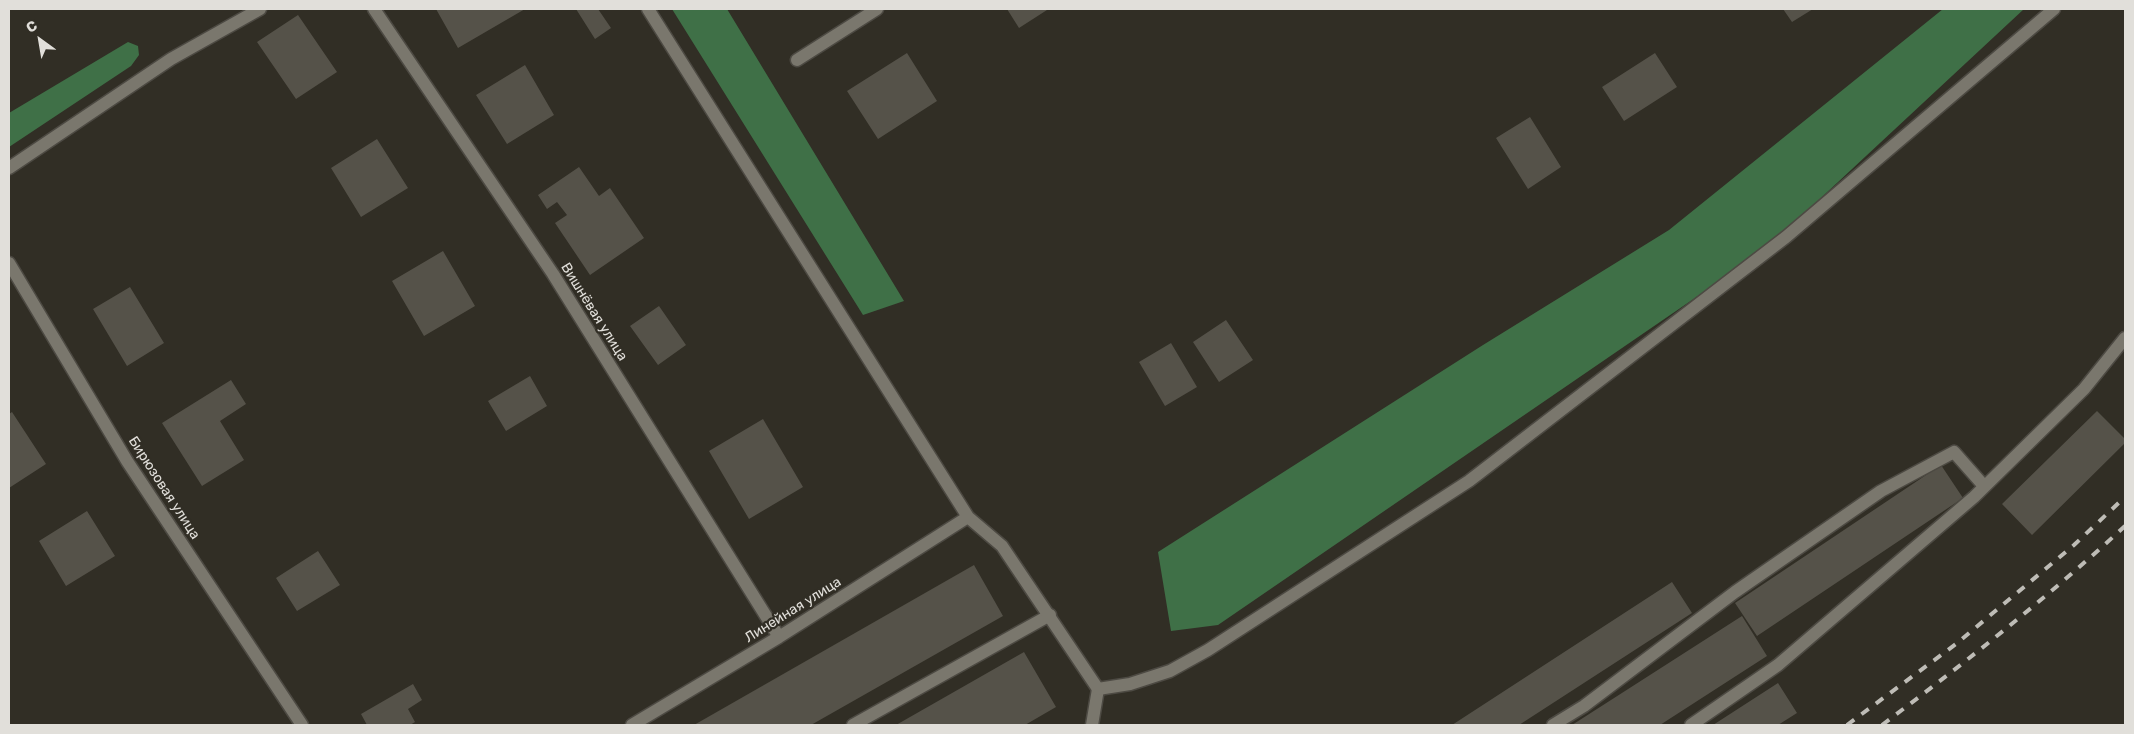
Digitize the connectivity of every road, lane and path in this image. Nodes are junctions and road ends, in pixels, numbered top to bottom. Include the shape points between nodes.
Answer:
1 (260, 9) edge
2 (374, 9) edge
3 (648, 9) edge
4 (877, 9) edge
5 (2054, 9) edge
6 (797, 60) dead end
7 (9, 168) edge
8 (9, 263) edge
9 (2125, 338) edge
10 (1984, 486) junction
11 (968, 516) junction
12 (1050, 615) junction
13 (779, 637) junction
14 (1098, 689) junction
15 (302, 725) edge
16 (632, 725) edge
17 (853, 725) edge
18 (1092, 725) edge
19 (1553, 725) edge
20 (1691, 725) edge

1 - 7 street via 171,59
2 - 13 street, Вишнёвая улица via 553,274
3 - 11 street
4 - 6 street
5 - 14 street via 1786,237 1469,481 1185,663 1130,684
8 - 15 street, Бирюзовая улица via 127,461
9 - 10 street via 2084,388
10 - 19 street via 1954,452 1881,491 1735,592 1584,706
10 - 20 street via 1778,665
11 - 12 street via 1002,546
11 - 13 street, Линейная улица
12 - 14 street
12 - 17 street
13 - 16 street, Линейная улица
14 - 18 street

